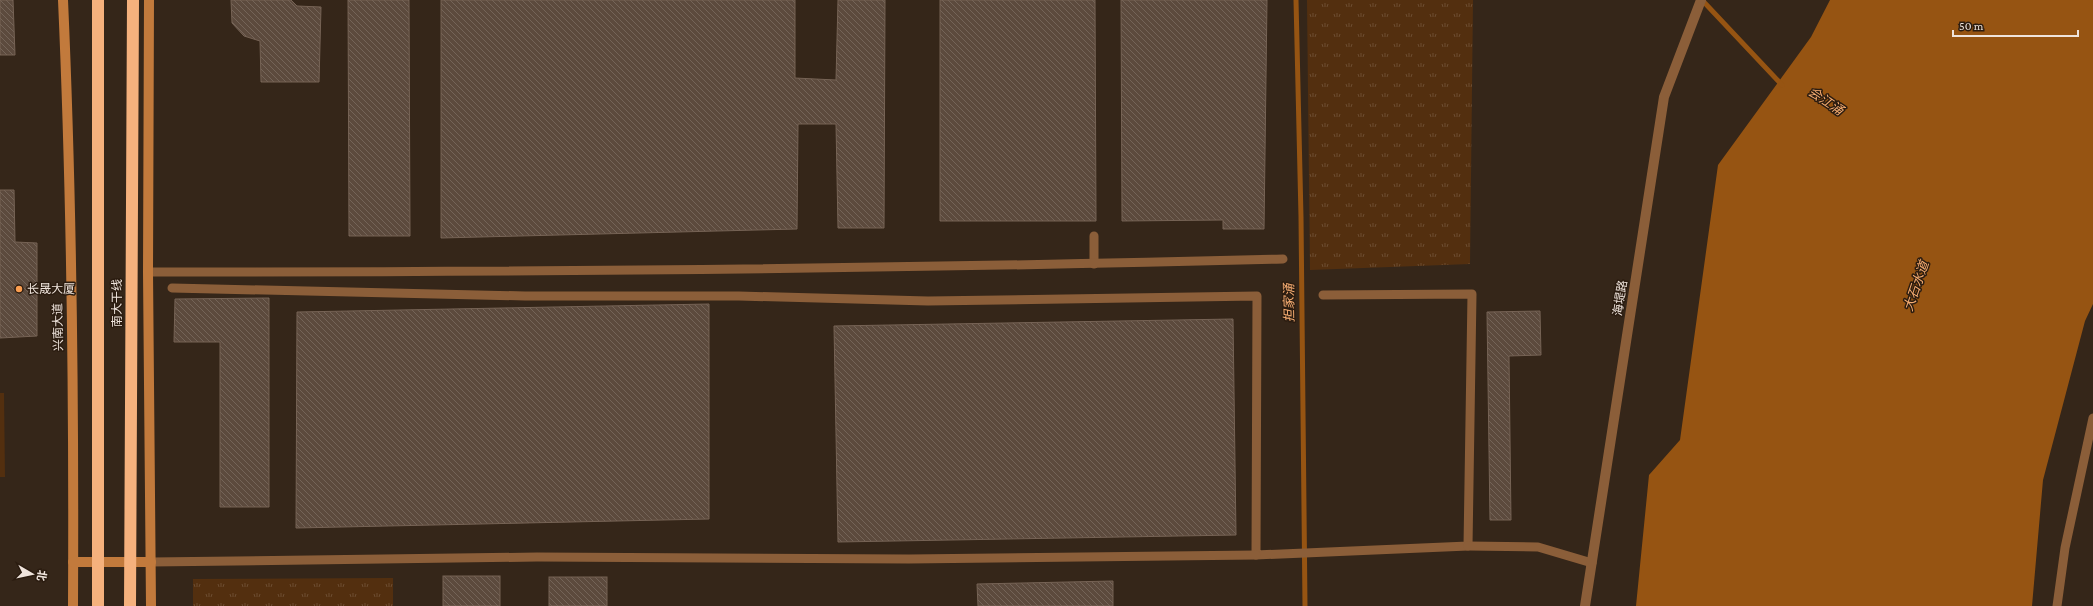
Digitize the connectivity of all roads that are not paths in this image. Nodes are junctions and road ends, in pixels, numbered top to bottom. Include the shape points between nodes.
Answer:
1 (63, 0) edge
2 (98, 0) edge
3 (132, 0) edge
4 (149, 0) edge
5 (1701, 0) edge
6 (1094, 236) dead end
7 (1283, 259) dead end
8 (1094, 264) junction
9 (148, 272) junction
10 (172, 288) dead end
11 (1322, 295) dead end
12 (2093, 418) edge
13 (1468, 546) junction
14 (1256, 554) junction
15 (73, 562) junction
16 (150, 562) junction
17 (1592, 563) junction
18 (73, 606) edge
19 (98, 606) edge
20 (130, 606) edge
21 (151, 606) edge
22 (1585, 606) edge
23 (2057, 606) edge

1 - 15 main road, 兴南大道 via 71,273
2 - 19 highway, 南大干线, bridge
3 - 20 highway, 南大干线, bridge
4 - 9 main road
5 - 17 street, 海堤路 via 1664,97
6 - 8 lane
7 - 8 lane
8 - 9 lane via 415,272
9 - 16 main road
10 - 14 lane via 517,296 739,296 928,301 1257,296
11 - 13 lane via 1472,294
12 - 23 lane via 2065,548
13 - 14 lane
13 - 17 lane via 1538,547
14 - 16 lane via 909,559 537,557
15 - 16 main road
15 - 18 main road, 兴南大道
16 - 21 main road
17 - 22 street, 海堤路

